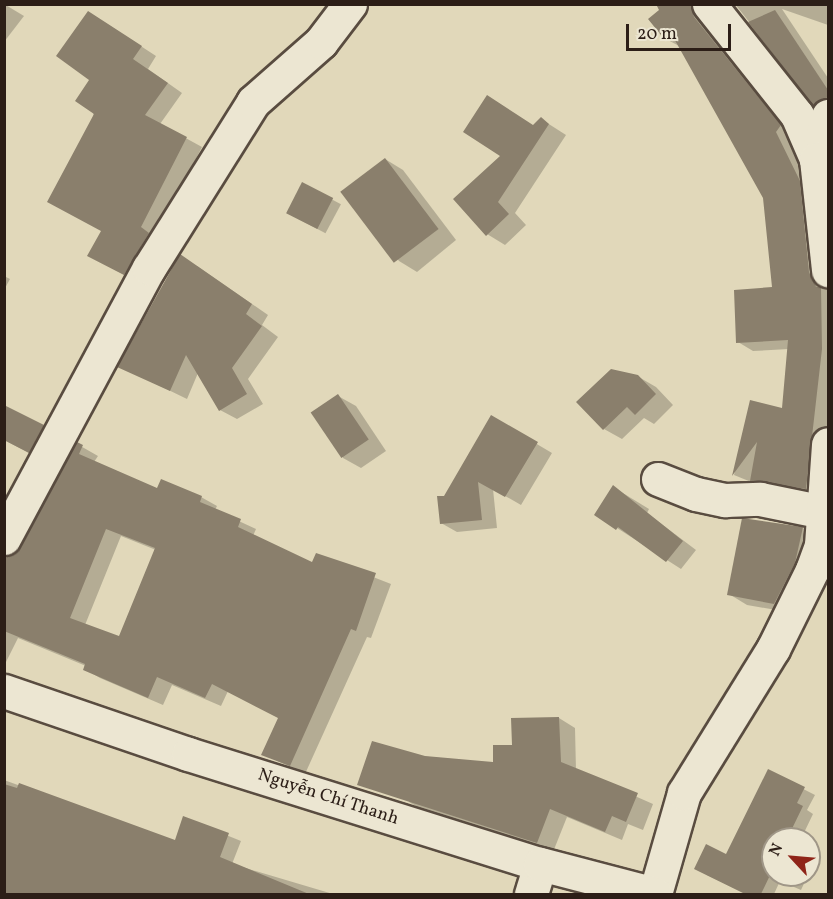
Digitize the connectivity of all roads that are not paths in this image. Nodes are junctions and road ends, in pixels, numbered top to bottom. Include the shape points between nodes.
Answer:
1 (350, 4) edge
2 (710, 4) edge
3 (828, 116) edge
4 (816, 159) junction
5 (828, 270) edge
6 (828, 444) edge
7 (658, 479) dead end
8 (824, 532) edge
9 (4, 538) edge
10 (4, 691) edge
11 (535, 879) edge
12 (655, 894) edge

1 - 9 street via 321,42 253,102 149,268
2 - 4 street via 797,115
3 - 4 street
4 - 5 street
6 - 8 street
7 - 8 street via 725,500 760,499
8 - 12 street via 773,649 684,793
10 - 11 street, Nguyễn Chí Thanh
11 - 12 street, Nguyễn Chí Thanh

